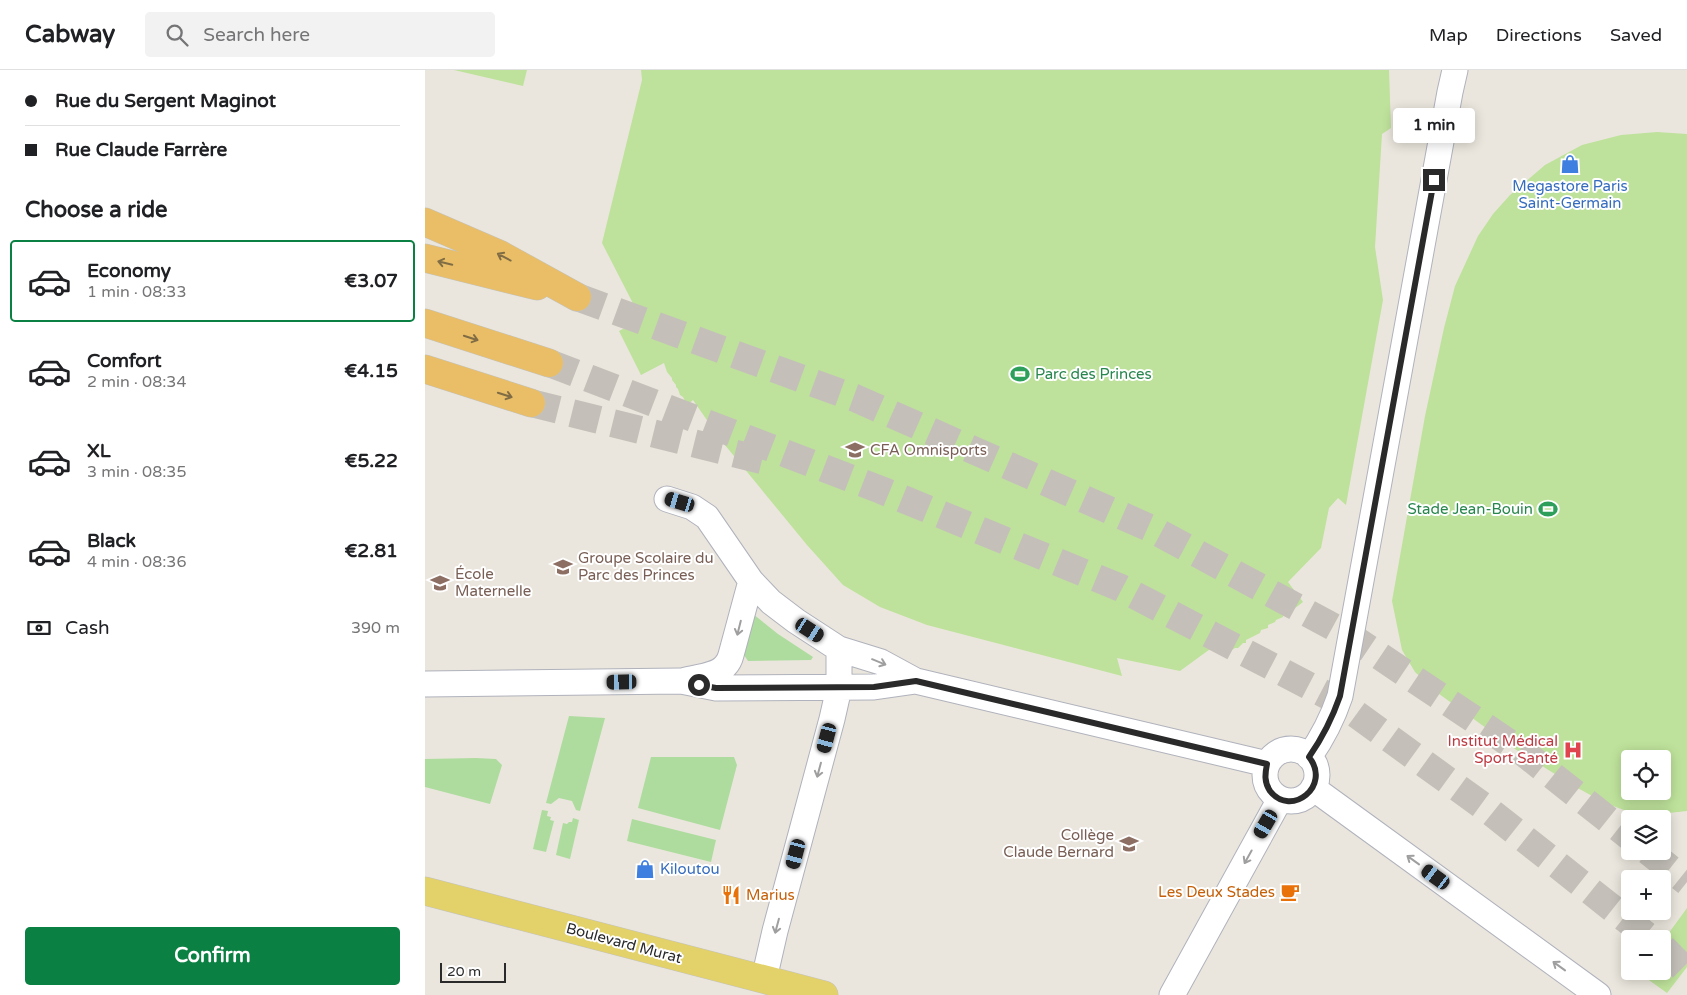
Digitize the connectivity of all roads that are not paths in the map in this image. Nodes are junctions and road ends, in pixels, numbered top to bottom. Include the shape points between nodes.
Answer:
1 (1455, 70) edge
2 (425, 222) edge
3 (425, 258) edge
4 (425, 323) edge
5 (549, 363) tunnel mouth
6 (425, 369) edge
7 (531, 403) tunnel mouth
8 (667, 498) dead end
9 (751, 581) junction
10 (839, 649) junction
11 (681, 681) junction
12 (916, 681) junction
13 (425, 684) edge
14 (839, 688) junction
15 (1309, 757) junction
16 (1267, 764) junction
17 (1313, 788) junction
18 (1280, 799) junction
19 (425, 891) edge
20 (764, 979) junction
21 (824, 995) edge
22 (1172, 995) edge
23 (1598, 995) edge

1 - 15 street via 1340,696 1324,736
2 - 3 highway via 499,254 577,297
4 -> 5 highway
6 -> 7 highway
8 - 9 street via 692,506 707,517
9 - 10 street via 777,607
9 -> 11 street via 726,666 713,673
10 -> 12 street via 881,662
10 - 14 street
11 - 13 street
11 - 14 street via 716,688
12 - 14 street
12 - 16 street
14 -> 20 street
15 - 16 street via 1302,752 1286,750 1278,752
15 - 17 street via 1316,775
16 - 18 street via 1265,780 1268,788
17 - 18 street via 1302,798
23 -> 17 street
18 -> 22 street
19 - 20 main road, Boulevard Murat
20 - 21 main road, Boulevard Murat

